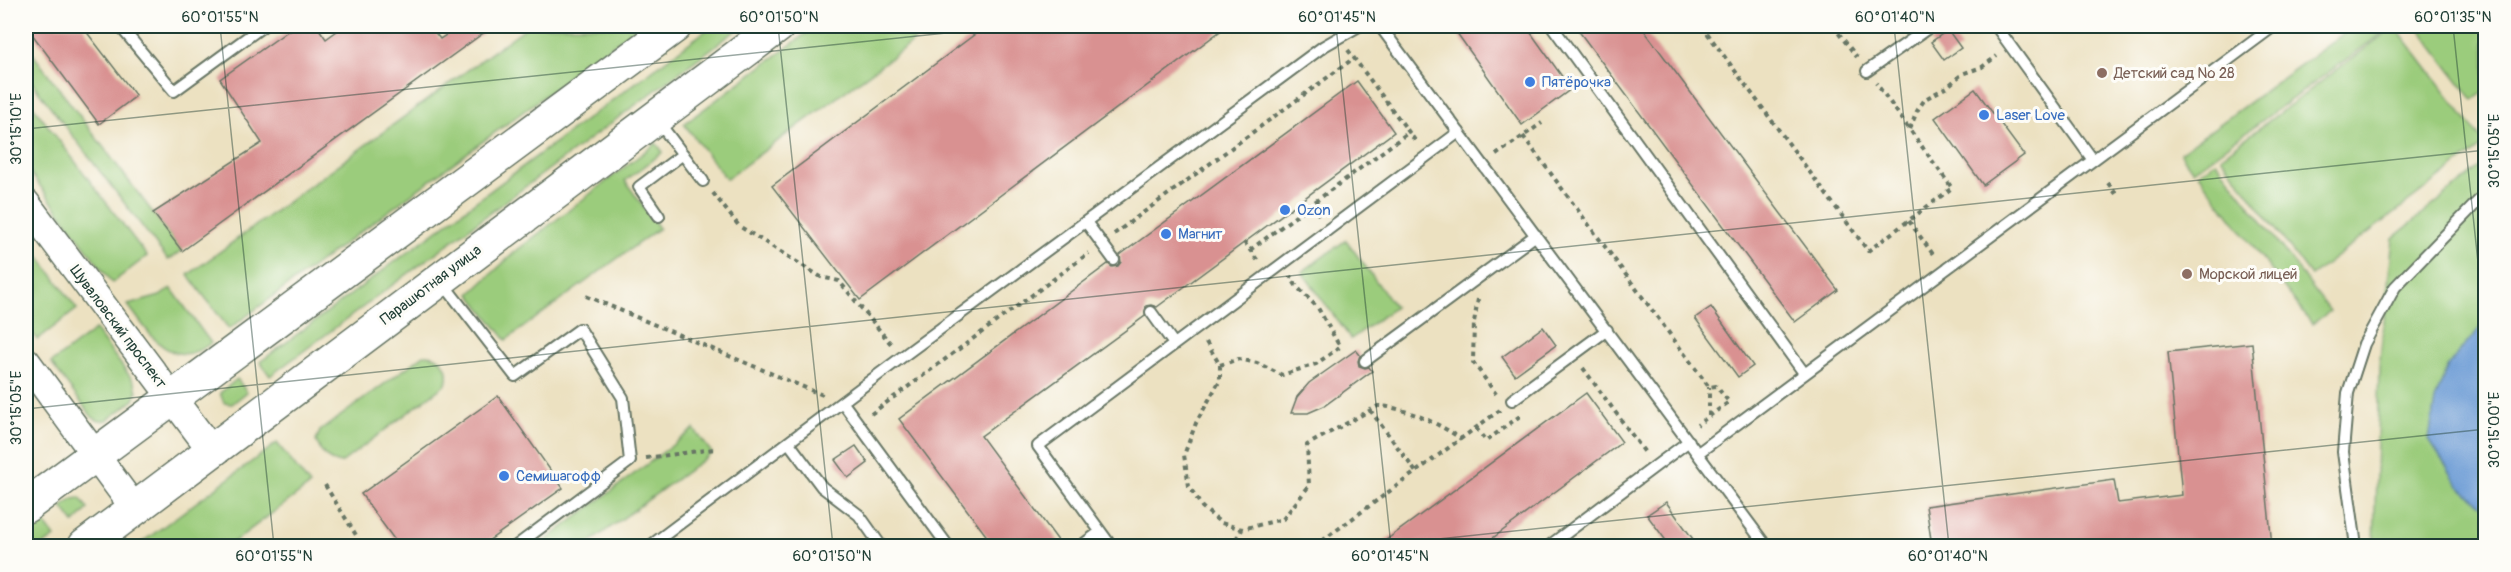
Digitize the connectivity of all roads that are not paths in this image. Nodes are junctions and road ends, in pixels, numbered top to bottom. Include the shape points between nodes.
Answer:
1 (120, 26) edge
2 (263, 26) edge
3 (675, 26) edge
4 (778, 26) edge
5 (1359, 26) edge
6 (1380, 26) edge
7 (1552, 26) edge
8 (1931, 26) edge
9 (1996, 26) edge
10 (2274, 26) edge
11 (1867, 71) road end
12 (655, 117) junction
13 (1459, 132) junction
14 (682, 153) junction
15 (2093, 160) junction
16 (704, 181) dead end
17 (2486, 193) edge
18 (26, 203) edge
19 (659, 216) dead end
20 (1086, 222) junction
21 (1536, 235) junction
22 (1114, 260) dead end
23 (440, 279) junction
24 (1150, 312) dead end
25 (1607, 330) junction
26 (1174, 344) junction
27 (26, 361) edge
28 (1365, 361) dead end
29 (1804, 373) junction
30 (171, 398) junction
31 (843, 403) junction
32 (1509, 404) road end
33 (1689, 441) junction
34 (789, 443) junction
35 (212, 451) junction
36 (1698, 453) junction
37 (94, 455) junction
38 (26, 506) edge
39 (135, 509) junction
40 (1100, 532) junction
41 (85, 546) edge
42 (516, 546) edge
43 (650, 546) edge
44 (881, 546) edge
45 (948, 546) edge
46 (1081, 546) edge
47 (1112, 546) edge
48 (1549, 546) edge
49 (1766, 546) edge
50 (2356, 546) edge

1 - 2 lane via 174,91
3 - 30 main road
4 - 12 main road, Парашютная улица
5 - 20 lane
6 - 13 lane
7 - 29 lane
8 - 11 lane
9 - 15 lane
10 - 15 lane
12 - 14 lane
12 - 23 main road, Парашютная улица
13 - 21 lane
13 - 26 lane
14 - 16 lane
14 - 19 lane via 639,188
15 - 29 lane
17 - 50 lane via 2395,287 2364,344 2348,393 2343,452
18 - 30 street, Шуваловский проспект
20 - 22 lane
20 - 31 lane
21 - 25 lane
21 - 28 lane
23 - 35 main road, Парашютная улица
23 - 42 lane via 515,376 580,329 623,398 630,460
24 - 26 lane
25 - 32 lane
25 - 33 lane
26 - 40 lane via 1038,446
27 - 37 street
29 - 36 lane
30 - 35 street, Шуваловский проспект
30 - 37 main road
31 - 34 lane
31 - 45 lane
33 - 36 lane
33 - 48 lane
34 - 43 lane
34 - 44 lane via 822,487 859,515
35 - 39 main road, Парашютная улица
36 - 49 lane
37 - 38 main road
37 - 39 street
39 - 41 main road, Парашютная улица
40 - 46 lane
40 - 47 lane

